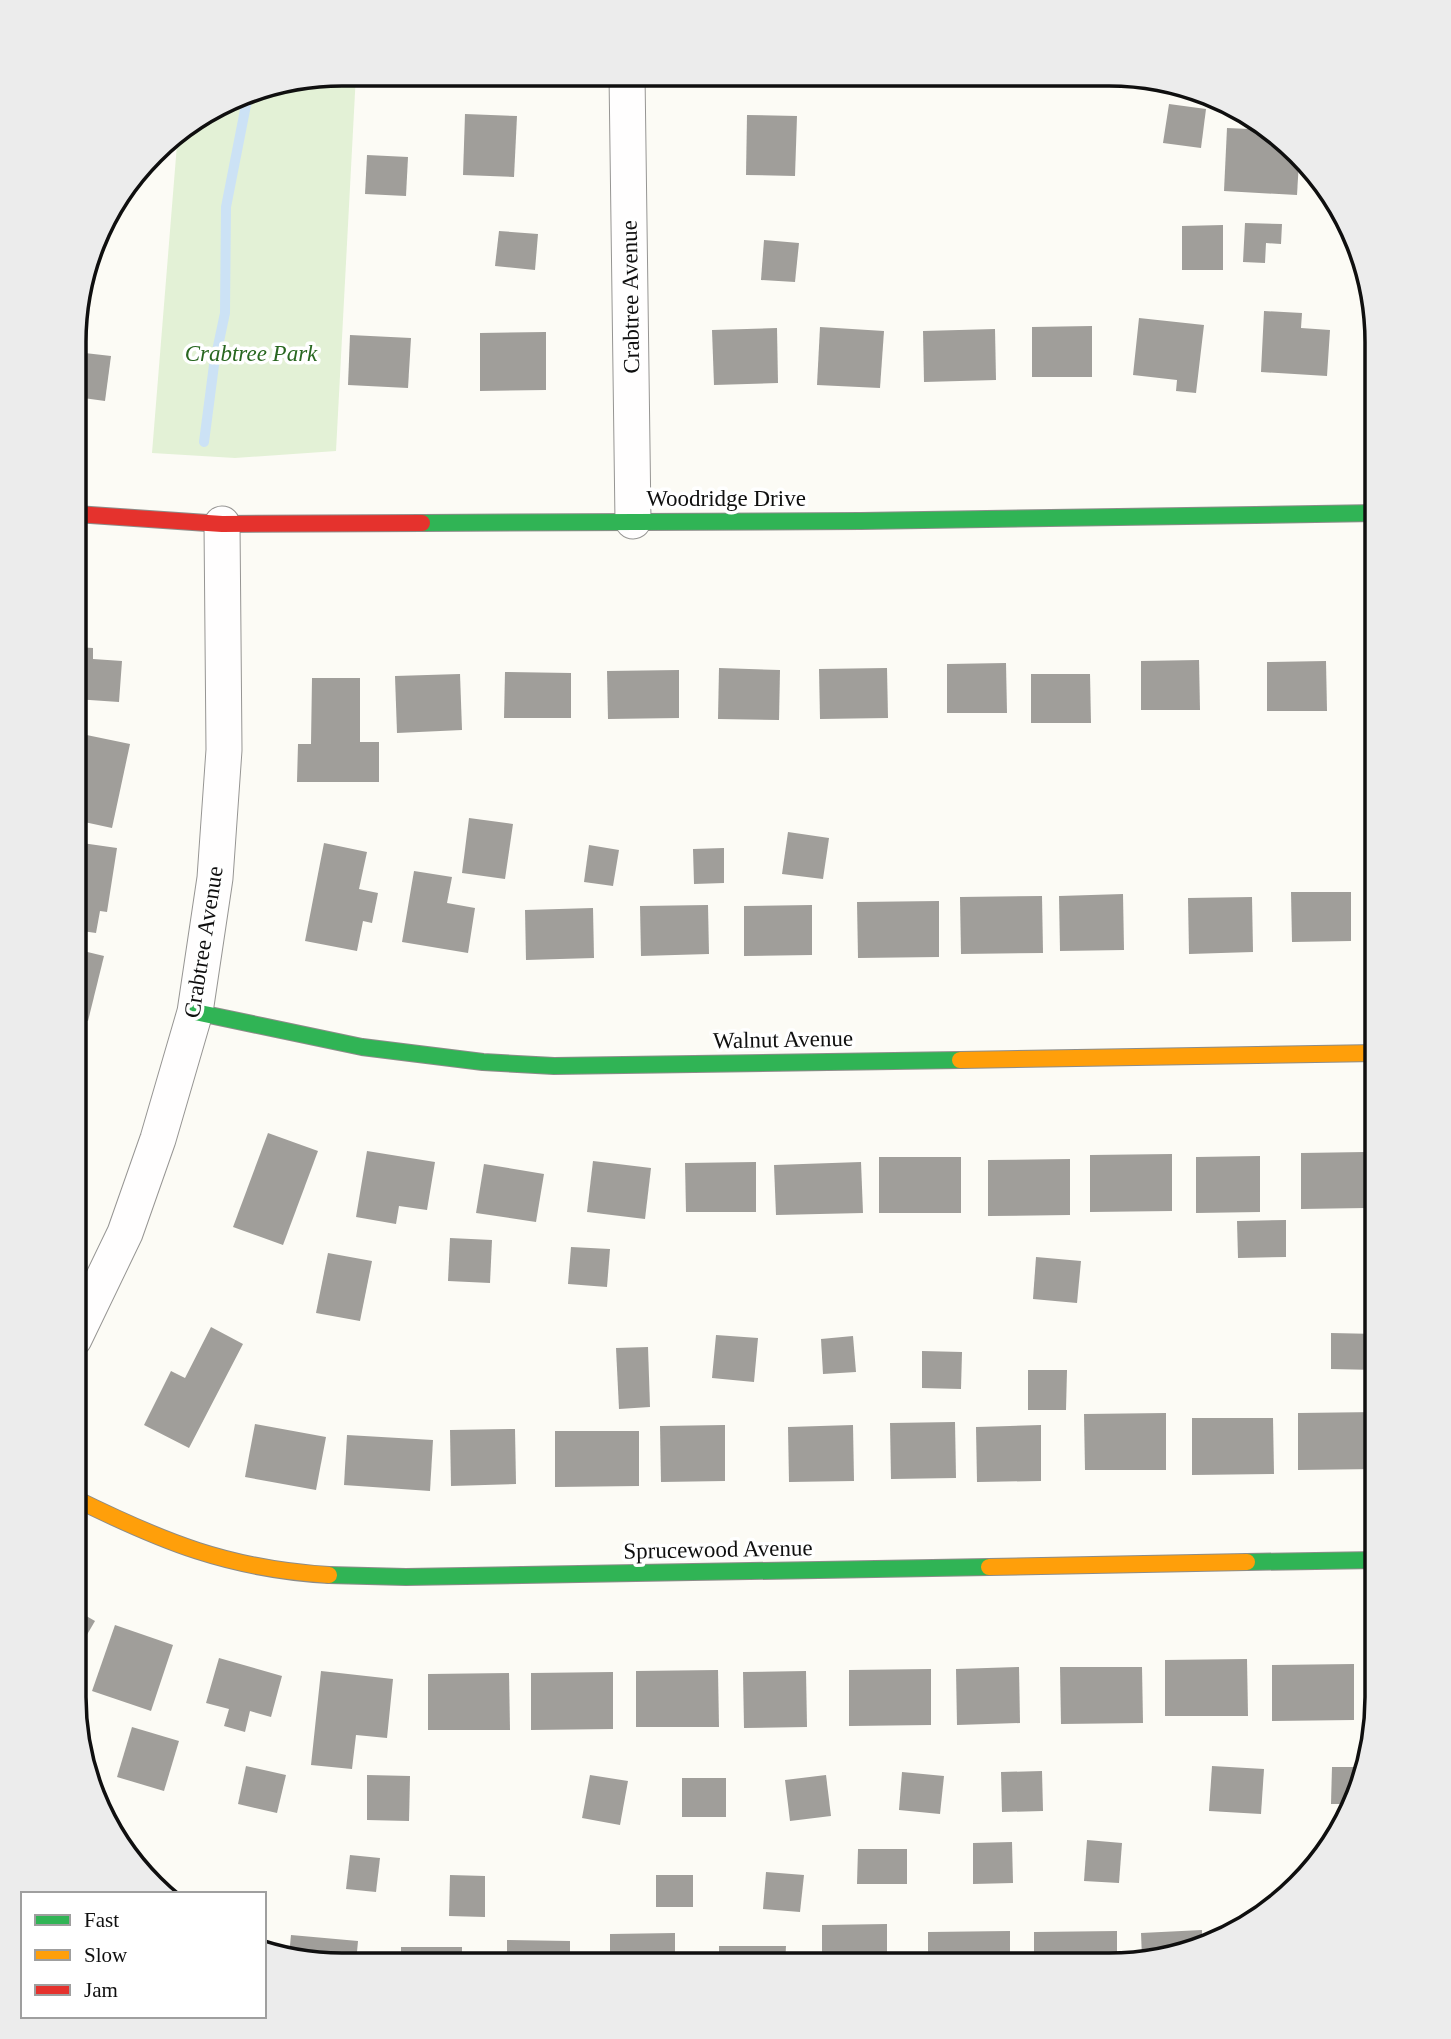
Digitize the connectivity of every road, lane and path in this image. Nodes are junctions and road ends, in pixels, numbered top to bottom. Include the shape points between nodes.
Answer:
1 (627, 86) edge
2 (1365, 513) edge
3 (86, 515) edge
4 (633, 521) junction
5 (222, 524) junction
6 (195, 1012) junction
7 (1365, 1053) edge
8 (86, 1314) edge
9 (86, 1504) edge
10 (1365, 1560) edge

1 - 4 street, Crabtree Avenue
2 - 4 street, Woodridge Drive
3 - 5 street, Woodridge Drive
4 - 5 street, Woodridge Drive
5 - 6 street, Crabtree Avenue via 224,750 215,878
6 - 7 street, Walnut Avenue via 362,1046 554,1066
6 - 8 street, Crabtree Avenue via 125,1233
9 - 10 street, Sprucewood Avenue via 199,1553 317,1576

